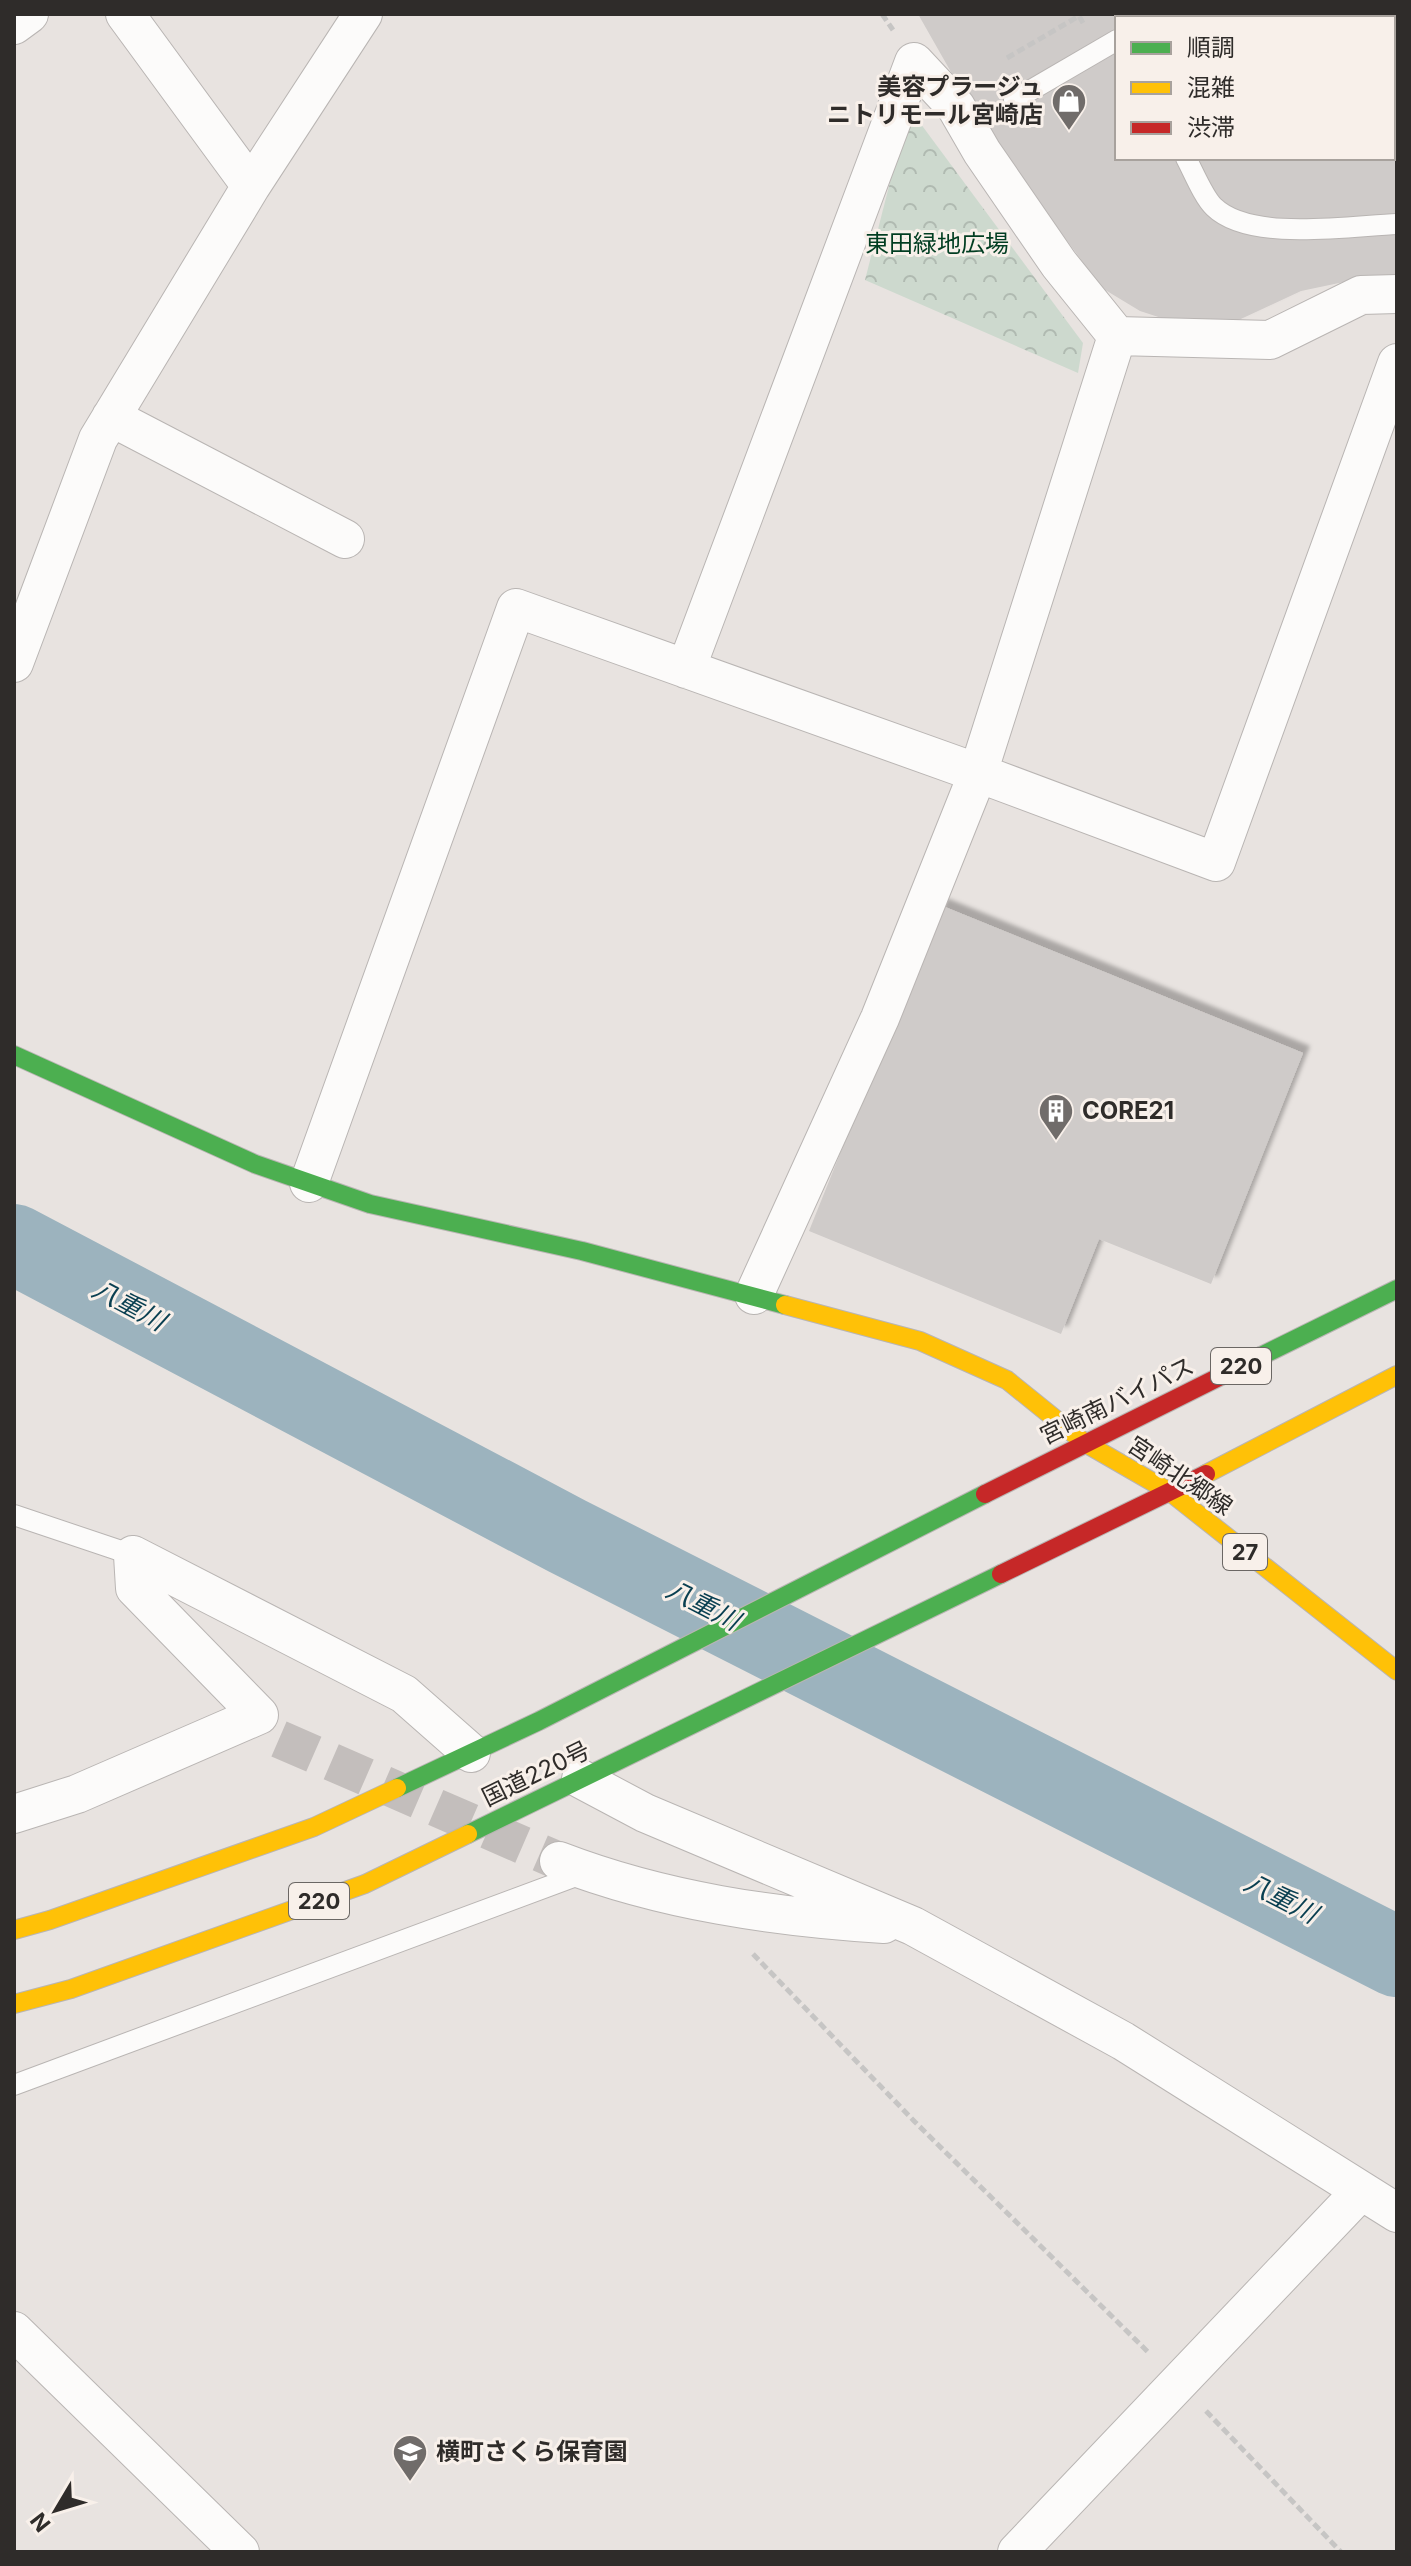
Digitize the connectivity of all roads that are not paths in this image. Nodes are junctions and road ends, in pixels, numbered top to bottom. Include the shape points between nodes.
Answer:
1 (29, 14) edge
2 (125, 14) edge
3 (363, 14) edge
4 (14, 25) edge
5 (1115, 41) edge
6 (1014, 100) dead end
7 (1187, 160) edge
8 (251, 186) junction
9 (1397, 224) edge
10 (1397, 294) edge
11 (1117, 336) junction
12 (1397, 363) edge
13 (111, 417) junction
14 (345, 539) dead end
15 (14, 663) edge
16 (686, 669) junction
17 (978, 773) junction
18 (14, 1055) edge
19 (309, 1183) junction
20 (1397, 1289) edge
21 (754, 1295) junction
22 (1397, 1375) edge
23 (1085, 1443) junction
24 (1170, 1492) junction
25 (988, 1493) joint
26 (14, 1515) edge
27 (133, 1555) junction
28 (1397, 1671) edge
29 (471, 1753) junction
30 (596, 1772) junction
31 (14, 1814) edge
32 (573, 1866) joint
33 (913, 1926) junction
34 (14, 1930) edge
35 (14, 2004) edge
36 (14, 2085) edge
37 (1361, 2191) junction
38 (1397, 2213) edge
39 (14, 2331) edge
40 (240, 2552) edge
41 (1017, 2552) edge

1 - 4 street
2 - 8 street
3 - 8 street
5 - 6 lane
7 - 9 lane via 1213,207 1243,224 1280,230
8 - 13 street
10 - 11 street via 1361,295 1270,340
11 - 16 street via 1059,264 956,107 914,62
11 - 17 street
12 - 17 street via 1216,862
13 - 14 street
13 - 15 street via 98,439
16 - 17 street
16 - 19 street via 516,608
17 - 21 street via 880,1018
18 - 19 main road, 宮崎北郷線 via 255,1164
19 - 21 main road, 宮崎北郷線 via 370,1204
20 - 23 main road, 宮崎南バイパス / 220
21 - 23 main road, 宮崎北郷線 via 920,1341 1007,1380
22 - 24 main road, 220
23 - 24 main road, 宮崎北郷線 / 27
23 - 25 main road, 宮崎南バイパス / 220
24 - 28 main road, 宮崎北郷線 / 27
24 - 30 main road, 国道220号 / 220
25 - 29 main road, 国道220号 / 220
26 - 27 lane
27 - 29 street via 404,1694
27 - 31 street via 135,1588 269,1727
29 - 34 main road, 国道220号 / 220 via 314,1827
30 - 33 street via 645,1813
30 - 35 main road, 国道220号 / 220 via 365,1884 71,1989
32 - 33 street via 704,1903
32 - 36 lane
33 - 37 street via 1123,2041
37 - 38 street
37 - 41 street
39 - 40 street

